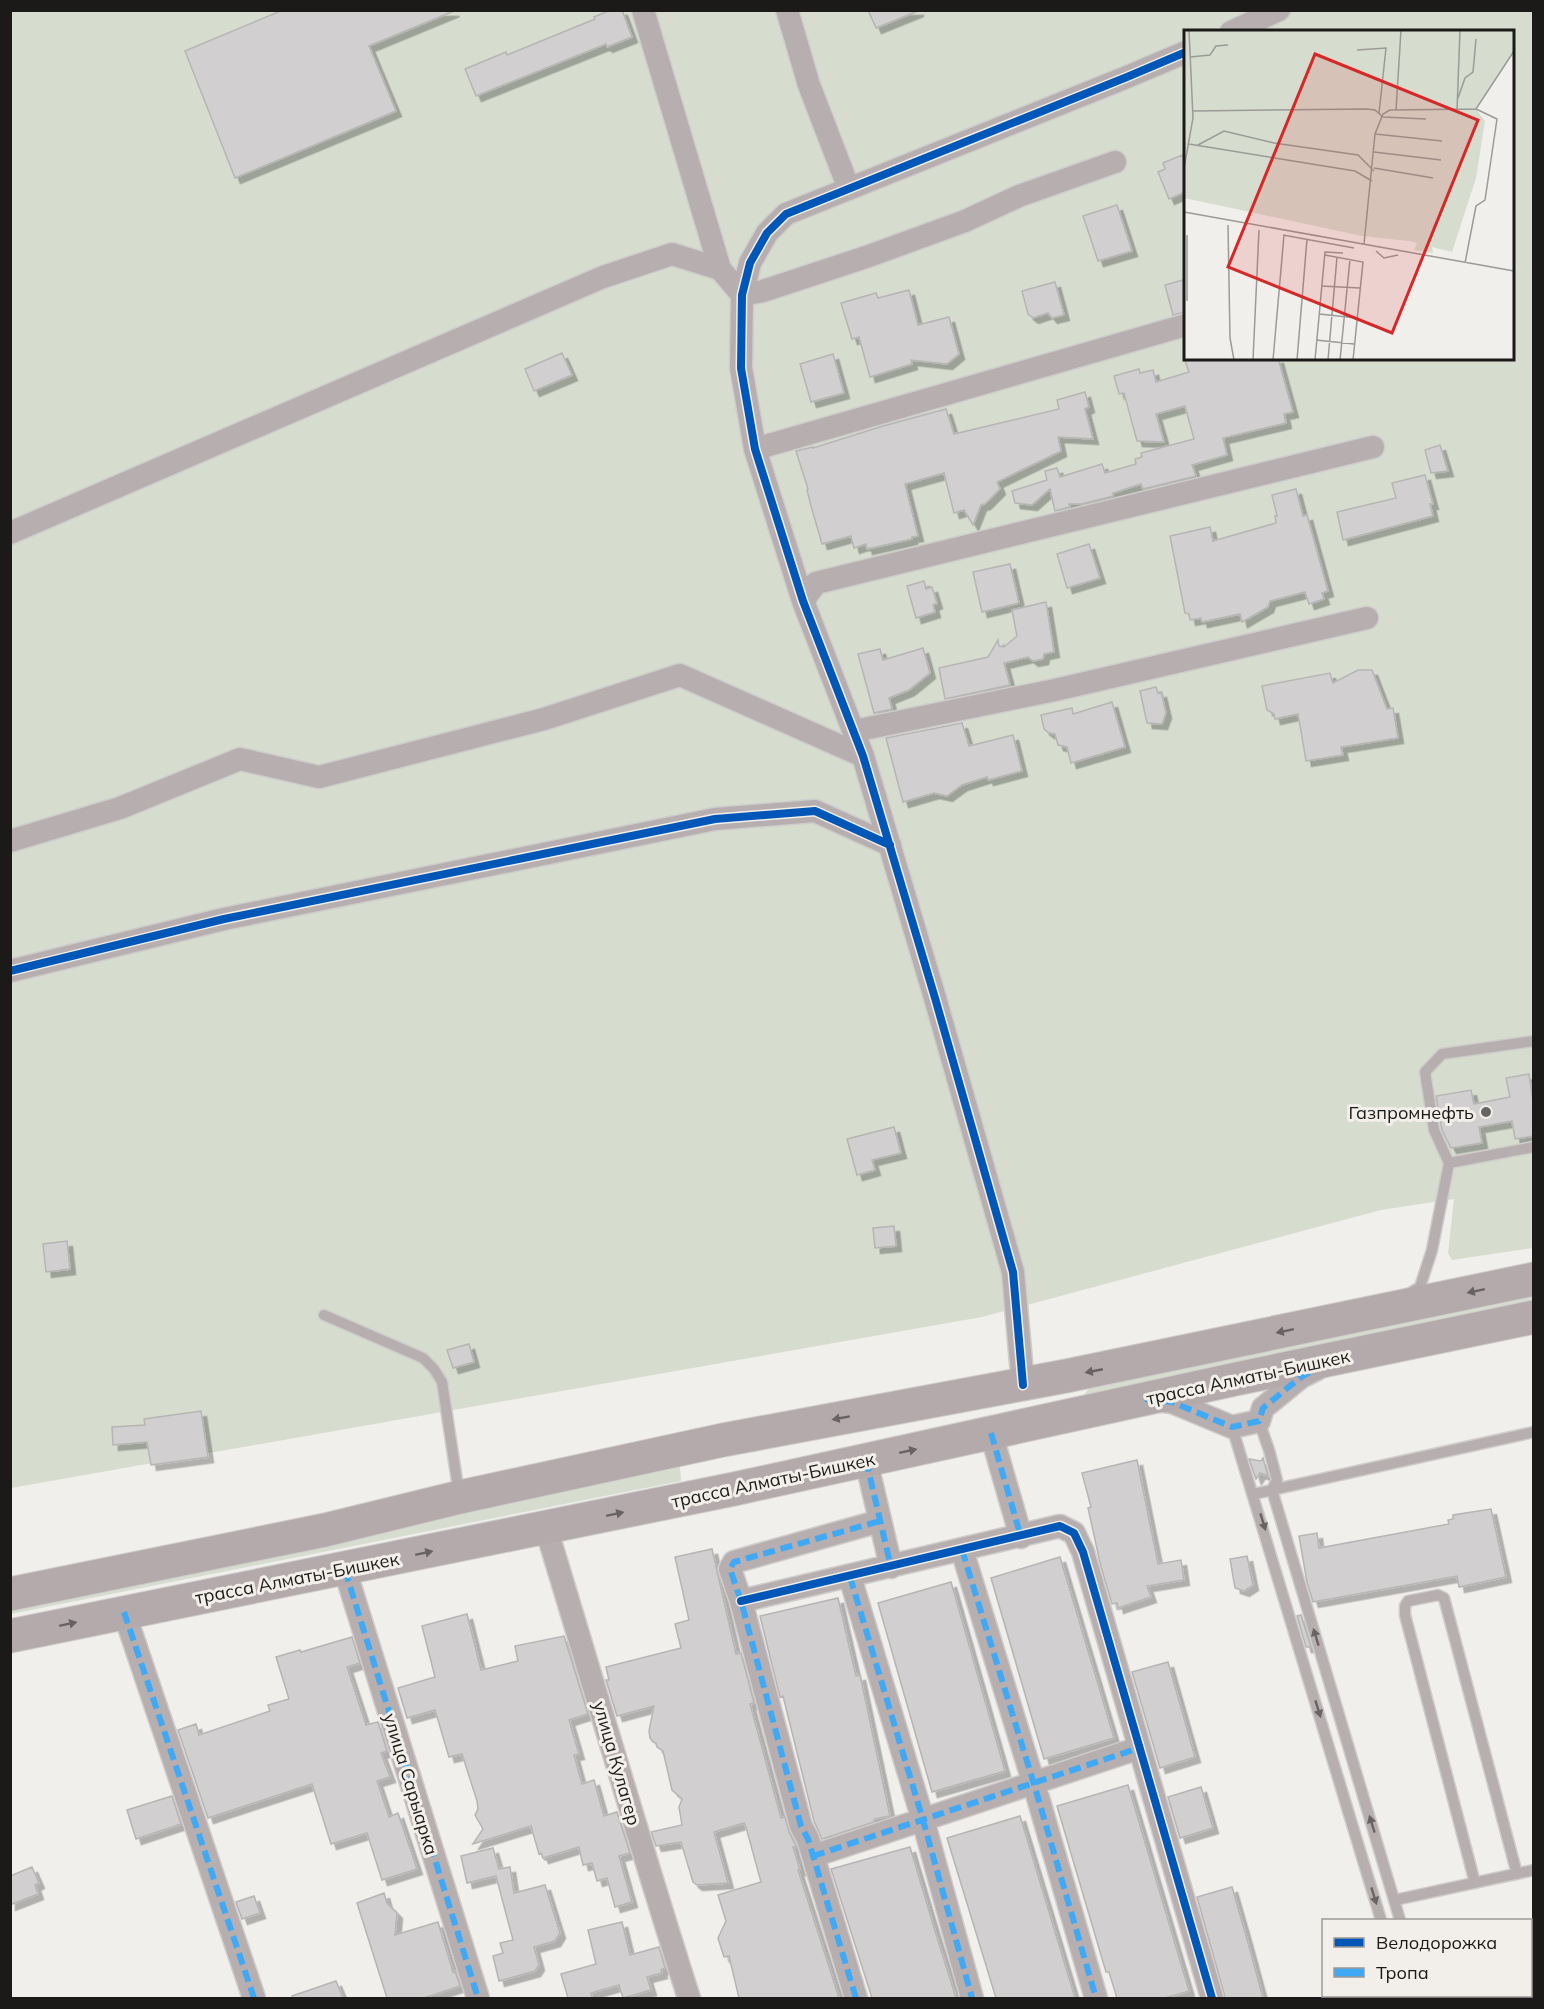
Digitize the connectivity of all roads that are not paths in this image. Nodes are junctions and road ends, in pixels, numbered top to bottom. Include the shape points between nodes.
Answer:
1 (643, 10) edge
2 (787, 10) edge
3 (1280, 10) edge
4 (1235, 30) edge
5 (1184, 52) edge
6 (1115, 162) dead end
7 (849, 189) junction
8 (720, 268) junction
9 (742, 295) junction
10 (1184, 326) edge
11 (1373, 447) dead end
12 (755, 449) junction
13 (10, 532) edge
14 (803, 601) junction
15 (1367, 618) dead end
16 (854, 731) junction
17 (863, 756) junction
18 (10, 841) edge
19 (890, 845) junction
20 (10, 971) edge
21 (1533, 1041) edge
22 (1533, 1148) edge
23 (1449, 1163) junction
24 (1533, 1279) edge
25 (1381, 1311) junction
26 (324, 1315) dead end
27 (1533, 1317) edge
28 (1336, 1358) junction
29 (1023, 1385) junction
30 (1145, 1399) junction
31 (1259, 1421) junction
32 (1233, 1427) junction
33 (1533, 1432) edge
34 (991, 1433) junction
35 (723, 1440) junction
36 (866, 1460) junction
37 (734, 1489) junction
38 (1272, 1490) junction
39 (1254, 1494) junction
40 (460, 1497) junction
41 (880, 1521) junction
42 (546, 1528) junction
43 (1021, 1537) junction
44 (962, 1550) junction
45 (891, 1567) junction
46 (345, 1570) junction
47 (850, 1577) junction
48 (10, 1594) edge
49 (741, 1601) junction
50 (124, 1612) junction
51 (10, 1636) edge
52 (1139, 1748) junction
53 (1034, 1784) junction
54 (923, 1820) junction
55 (813, 1856) junction
56 (1533, 1870) edge
57 (1517, 1874) junction
58 (1475, 1883) junction
59 (1395, 1900) junction
60 (1381, 1919) edge
61 (1400, 1919) edge
62 (254, 1998) edge
63 (478, 1998) edge
64 (689, 1998) edge
65 (856, 1998) edge
66 (972, 1998) edge
67 (1096, 1998) edge
68 (1212, 1998) edge

1 - 8 street
2 - 7 street via 809,85
3 - 4 street
5 - 7 street
6 - 9 street via 877,253
7 - 9 street via 796,209 774,224 750,263
8 - 9 street
8 - 13 street via 672,254 603,277
9 - 12 street via 741,368
10 - 12 street
11 - 14 street via 816,583
12 - 14 street
14 - 16 street
15 - 16 street via 1055,690
16 - 17 street
17 - 18 street via 680,675 543,719 319,777 240,759 120,808
17 - 19 street
19 - 20 street via 814,811 715,819 224,920
19 - 29 street via 1013,1272
21 - 23 lane via 1442,1054 1425,1072 1434,1130
22 - 23 lane
23 - 25 lane via 1432,1250 1420,1287
24 -> 25 highway, трасса Алматы-Бишкек
25 -> 29 highway, трасса Алматы-Бишкек
26 - 40 lane via 423,1358 434,1369 442,1382
27 - 28 highway, трасса Алматы-Бишкек
28 - 30 highway, трасса Алматы-Бишкек
28 - 31 street via 1301,1377 1263,1408
29 -> 35 highway, трасса Алматы-Бишкек
30 - 32 street via 1172,1402
30 - 34 highway, трасса Алматы-Бишкек
31 - 32 street
31 - 38 lane via 1277,1480
32 - 39 lane
33 - 38 lane
36 -> 34 highway, трасса Алматы-Бишкек
34 - 43 street
35 - 37 highway
35 - 40 highway, трасса Алматы-Бишкек
36 - 37 highway, трасса Алматы-Бишкек
36 - 41 street
42 -> 37 highway, трасса Алматы-Бишкек
38 - 39 lane
59 -> 38 lane
39 -> 60 lane
40 - 48 highway, трасса Алматы-Бишкек via 325,1530
41 - 45 street
41 - 49 street via 734,1562 730,1569
46 -> 42 highway, трасса Алматы-Бишкек
42 - 64 street, улица Кулагер
43 - 44 street
43 - 52 street via 1060,1526 1074,1533 1083,1552
44 - 45 street
44 - 53 street
45 - 47 street
46 - 50 highway, трасса Алматы-Бишкек
46 - 63 street, улица Сарыарка
47 - 49 street
47 - 54 street
49 - 55 street via 801,1826
51 -> 50 highway, трасса Алматы-Бишкек
50 - 62 street
52 - 53 street
52 - 68 street
53 - 54 street
53 - 67 street
54 - 55 street
54 - 66 street
55 - 65 street
56 - 57 lane
57 - 58 lane
57 - 58 lane via 1444,1598 1438,1595 1408,1601 1405,1615
58 - 59 lane
59 - 61 lane

